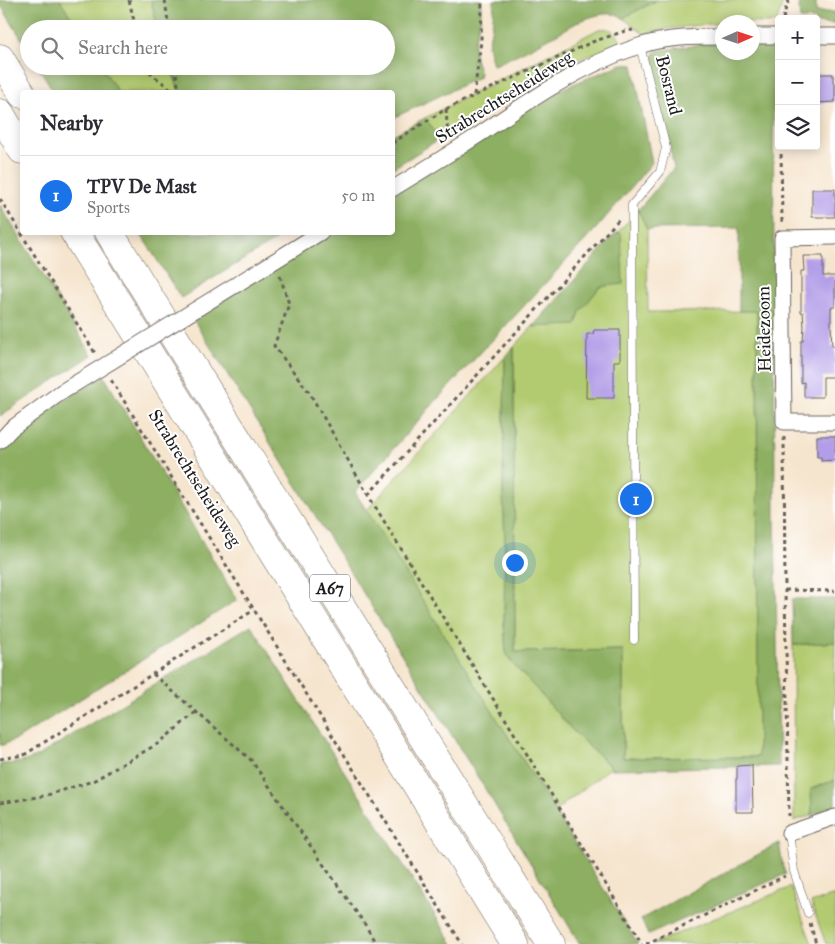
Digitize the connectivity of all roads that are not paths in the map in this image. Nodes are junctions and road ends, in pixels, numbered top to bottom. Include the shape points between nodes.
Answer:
1 (715, 36) edge
2 (760, 36) edge
3 (775, 36) edge
4 (820, 36) edge
5 (835, 36) edge
6 (640, 46) junction
7 (0, 58) edge
8 (20, 91) edge
9 (0, 114) edge
10 (20, 147) edge
11 (395, 187) edge
12 (76, 235) edge
13 (111, 235) edge
14 (316, 235) edge
15 (835, 237) edge
16 (835, 422) edge
17 (0, 441) edge
18 (634, 640) dead end
19 (835, 817) edge
20 (789, 833) joint
21 (808, 913) road end
22 (515, 944) edge
23 (550, 944) edge

1 - 6 street, Bosrand via 666,40
2 - 3 street
4 - 5 street
6 - 11 street, Strabrechtseheideweg via 582,70 535,97
6 - 18 lane, Bosrand via 666,148 660,172 632,205
7 - 8 highway
9 - 10 highway
12 - 22 highway, A67
13 - 23 highway, A67
14 - 17 street, bridge via 60,393
15 - 16 street, Heidezoom via 782,238 784,422
19 - 20 street
20 - 21 lane via 794,871

